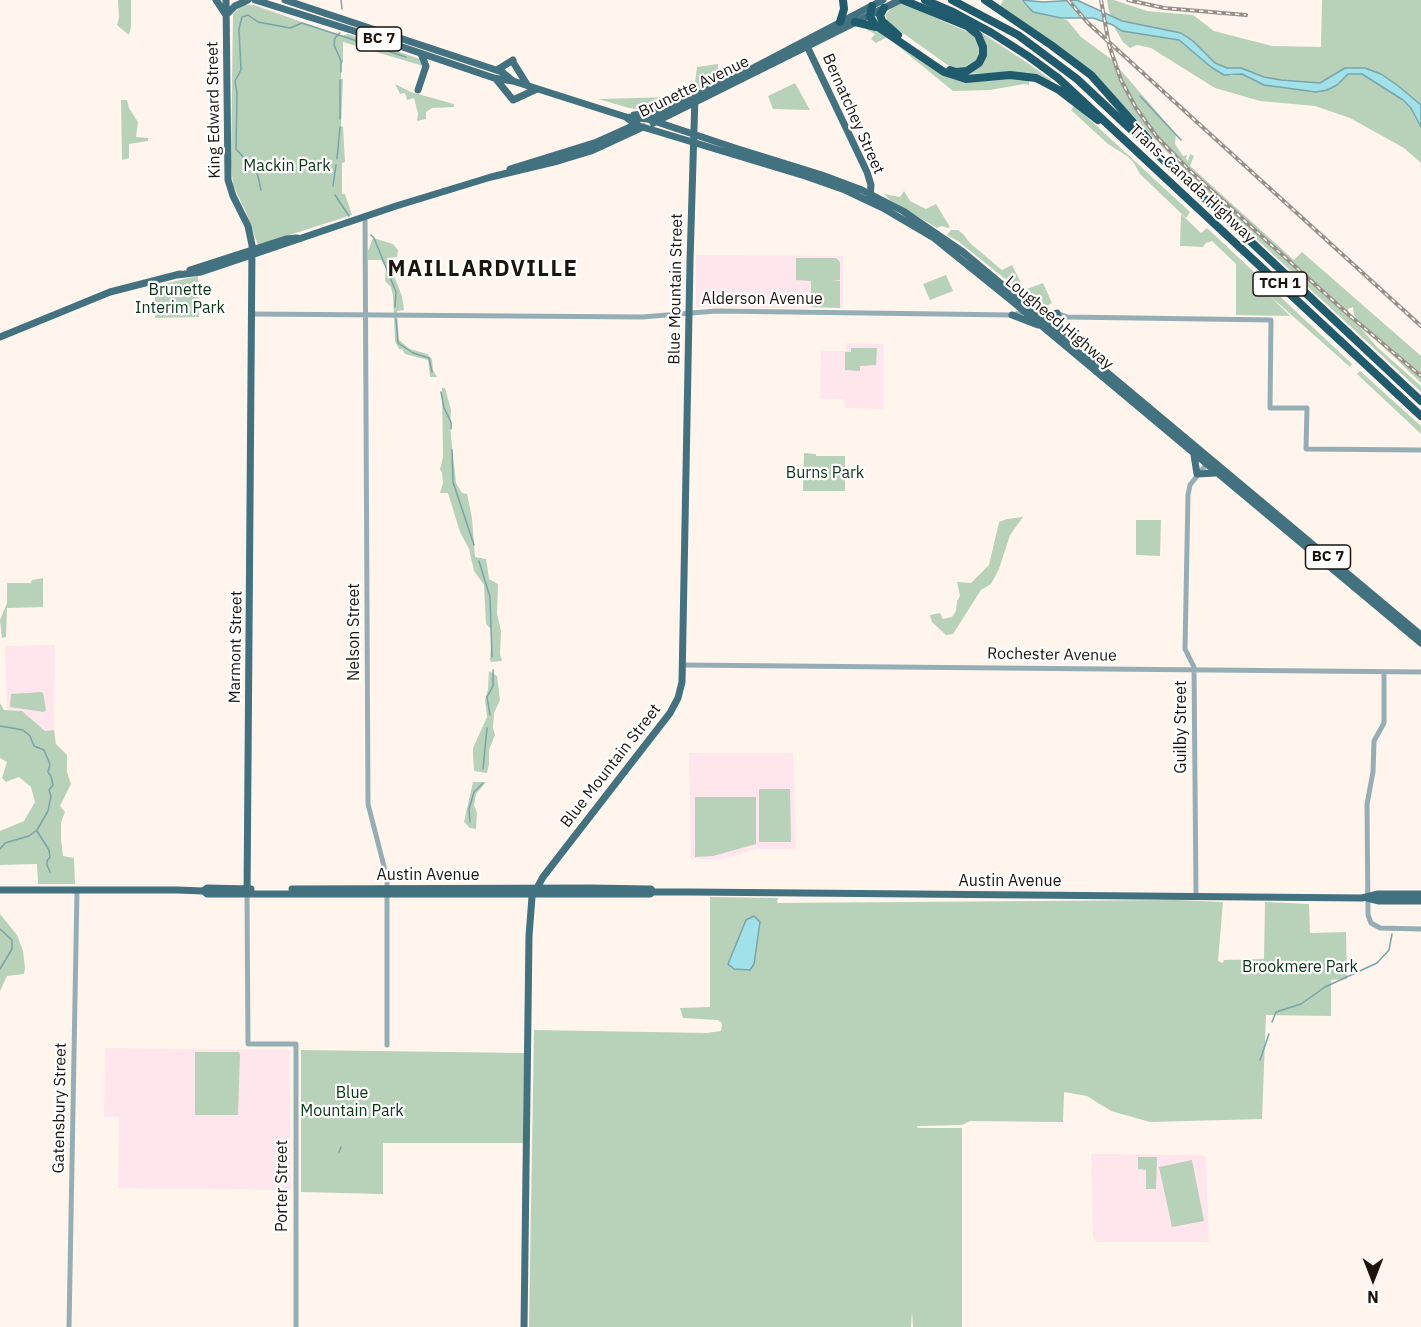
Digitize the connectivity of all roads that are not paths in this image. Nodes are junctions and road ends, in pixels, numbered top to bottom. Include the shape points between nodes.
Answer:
1 (216, 0) edge
2 (226, 0) edge
3 (248, 0) edge
4 (255, 0) edge
5 (285, 0) edge
6 (843, 0) edge
7 (902, 0) edge
8 (925, 0) edge
9 (952, 0) edge
10 (985, 0) edge
11 (885, 3) edge
12 (871, 10) junction
13 (226, 15) junction
14 (840, 22) junction
15 (855, 22) junction
16 (879, 28) junction
17 (806, 44) junction
18 (422, 54) junction
19 (496, 74) junction
20 (528, 86) junction
21 (537, 89) junction
22 (418, 90) dead end
23 (695, 100) junction
24 (664, 112) junction
25 (626, 117) junction
26 (652, 120) junction
27 (639, 126) junction
28 (693, 138) junction
29 (1139, 152) junction
30 (1170, 166) junction
31 (867, 172) junction
32 (866, 192) junction
33 (873, 203) junction
34 (887, 203) junction
35 (365, 216) junction
36 (252, 253) junction
37 (1012, 301) junction
38 (1029, 311) junction
39 (1057, 313) junction
40 (251, 314) junction
41 (689, 314) junction
42 (365, 315) junction
43 (1011, 315) junction
44 (1066, 317) junction
45 (1041, 326) junction
46 (1060, 328) junction
47 (0, 337) edge
48 (1421, 401) edge
49 (1421, 416) edge
50 (1421, 450) edge
51 (1194, 455) junction
52 (1208, 462) junction
53 (1216, 473) junction
54 (1197, 474) junction
55 (1421, 634) edge
56 (1421, 644) edge
57 (683, 665) junction
58 (1194, 670) junction
59 (1384, 672) junction
60 (1421, 672) edge
61 (0, 890) edge
62 (77, 890) junction
63 (387, 891) junction
64 (535, 891) junction
65 (247, 892) junction
66 (1421, 894) edge
67 (1196, 895) junction
68 (1367, 898) junction
69 (1421, 901) edge
70 (1421, 928) edge
71 (296, 1044) joint
72 (387, 1046) dead end
73 (69, 1327) edge
74 (296, 1327) edge
75 (524, 1327) edge

1 - 13 main road
2 - 13 main road, King Edward Street
3 - 13 main road
4 - 18 main road, Lougheed Highway / BC 7
5 - 19 main road, Lougheed Highway / BC 7
6 - 14 highway
7 - 11 main road, Brunette Avenue
7 - 11 highway via 975,31 983,47 979,63 967,71 949,69 884,24 880,18
8 - 29 highway, Trans-Canada Highway / TCH 1 via 973,22 1028,56
9 - 30 highway, Trans-Canada Highway / TCH 1 via 1000,24 1049,56
10 - 30 highway via 1091,75
11 - 12 main road, Brunette Avenue
12 - 14 main road, Brunette Avenue
12 - 15 main road, Brunette Avenue
12 - 16 highway via 871,20
13 - 36 main road, King Edward Street via 228,180 250,231
14 - 17 main road, Brunette Avenue
15 - 16 highway
15 - 17 main road, Brunette Avenue
16 - 29 highway via 938,69 955,76 976,79 1017,75 1044,81
17 - 23 main road, Brunette Avenue
17 - 31 main road, Bernatchey Street
18 - 19 main road, Lougheed Highway / BC 7
18 - 22 main road via 426,66
19 - 20 main road, Lougheed Highway / BC 7
19 - 20 main road via 513,61
19 - 21 main road via 513,100
20 - 21 main road, Lougheed Highway / BC 7
21 - 25 main road, Lougheed Highway / BC 7
23 - 24 main road, Brunette Avenue
23 - 26 main road, Brunette Avenue
23 - 28 main road, Blue Mountain Street
24 - 25 main road
24 - 26 main road, Brunette Avenue
25 - 26 main road, Lougheed Highway / BC 7
25 - 27 main road, Lougheed Highway / BC 7
26 - 27 main road, Brunette Avenue
26 - 28 main road, Lougheed Highway / BC 7
27 - 28 main road, Lougheed Highway / BC 7
27 - 35 main road, Brunette Avenue via 578,155
28 - 32 main road, Lougheed Highway / BC 7 via 822,175
28 - 33 main road, Lougheed Highway / BC 7
28 - 41 main road, Blue Mountain Street
29 - 49 highway, Trans-Canada Highway / TCH 1
30 - 48 highway, Trans-Canada Highway / TCH 1
31 - 32 main road, Bernatchey Street via 871,185
31 - 34 main road
32 - 33 main road, Bernatchey Street
32 - 34 main road, Lougheed Highway / BC 7
33 - 37 main road, Lougheed Highway / BC 7 via 934,238
34 - 38 main road, Lougheed Highway / BC 7 via 944,238
35 - 36 main road, Brunette Avenue
35 - 42 street, Nelson Street
36 - 40 main road, Marmont Street
36 - 47 main road, Brunette Avenue via 201,272 110,292
37 - 38 main road, Lougheed Highway / BC 7
37 - 43 main road
38 - 39 street, Alderson Avenue
38 - 43 street, Alderson Avenue
38 - 45 main road, Lougheed Highway / BC 7
38 - 46 main road, Lougheed Highway / BC 7
39 - 44 street, Alderson Avenue
39 - 46 main road
40 - 42 street, Alderson Avenue
40 - 65 main road, Marmont Street
41 - 42 street, Alderson Avenue
41 - 43 street, Alderson Avenue via 716,311
41 - 57 main road, Blue Mountain Street
42 - 63 street, Nelson Street via 368,804
43 - 45 main road
44 - 46 main road
44 - 50 street, Alderson Avenue via 1271,320 1270,408 1307,408 1306,449
45 - 51 main road, Lougheed Highway / BC 7
46 - 52 main road, Lougheed Highway / BC 7
51 - 52 main road, Lougheed Highway / BC 7
51 - 54 main road
52 - 53 main road, Lougheed Highway / BC 7
52 - 54 street, Guilby Street
52 - 55 main road, Lougheed Highway / BC 7
53 - 54 main road
53 - 56 main road, Lougheed Highway / BC 7
54 - 58 street, Guilby Street via 1188,495 1185,649
57 - 58 street, Rochester Avenue
57 - 64 main road, Blue Mountain Street via 680,694 670,713
58 - 59 street, Rochester Avenue
58 - 67 street, Guilby Street
59 - 60 street, Rochester Avenue
59 - 68 street via 1384,723 1374,741 1367,807
61 - 62 main road, Austin Avenue
62 - 65 main road, Austin Avenue
62 - 73 street, Gatensbury Street
63 - 64 main road, Austin Avenue
63 - 65 main road, Austin Avenue
63 - 72 street, Nelson Street
64 - 67 main road, Austin Avenue
64 - 75 main road via 530,917
65 - 71 street, Marmont Street via 248,1044
66 - 68 main road, Austin Avenue via 1378,894
67 - 68 main road, Austin Avenue
68 - 69 main road, Austin Avenue
68 - 70 street via 1368,917 1375,926
71 - 74 street, Porter Street

